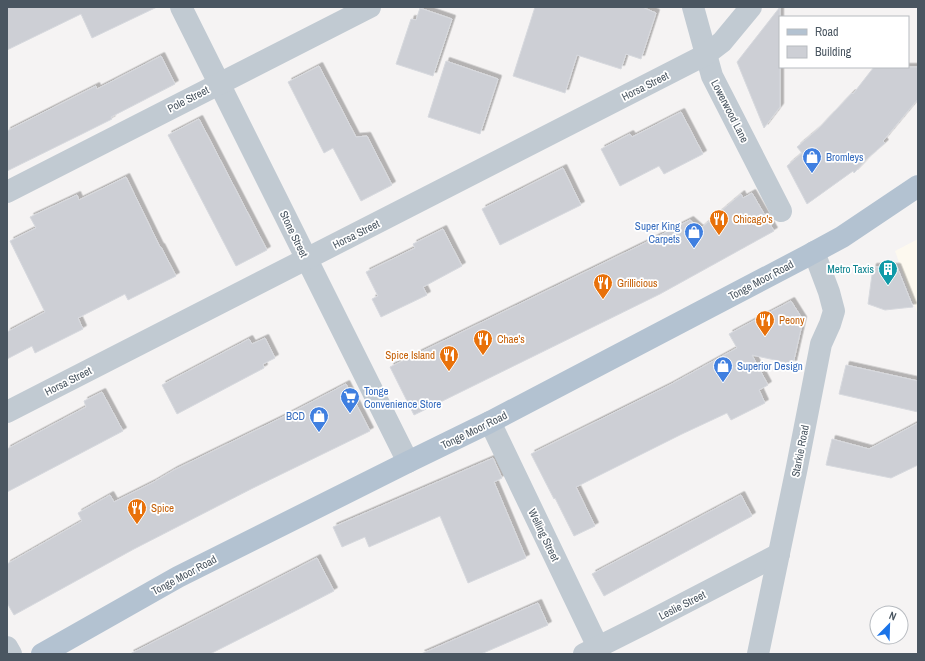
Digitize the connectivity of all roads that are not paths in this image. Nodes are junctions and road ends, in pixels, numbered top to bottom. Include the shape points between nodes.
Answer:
1 (181, 7) edge
2 (370, 7) edge
3 (692, 7) edge
4 (751, 7) edge
5 (705, 55) junction
6 (219, 84) junction
7 (918, 170) edge
8 (910, 191) edge
9 (7, 192) edge
10 (781, 211) dead end
11 (814, 252) junction
12 (306, 259) junction
13 (7, 412) edge
14 (490, 422) junction
15 (408, 462) junction
16 (779, 554) junction
17 (7, 647) edge
18 (591, 650) edge
19 (11, 654) edge
20 (42, 654) edge
21 (758, 654) edge

1 - 6 street, Stone Street
2 - 6 street, Pole Street
3 - 5 street, Lowerwood Lane
4 - 5 street, Horsa Street via 722,42
5 - 10 street, Lowerwood Lane via 712,76
5 - 12 street, Horsa Street
6 - 9 street, Pole Street
6 - 12 street, Stone Street
7 - 8 main road, Tonge Moor Road
8 - 11 main road, Tonge Moor Road via 842,237
11 - 14 main road, Tonge Moor Road
11 - 16 street, Starkie Road via 834,311 821,344
12 - 13 street, Horsa Street
12 - 15 street, Stone Street
14 - 15 main road, Tonge Moor Road
14 - 18 street, Welling Street
15 - 20 main road, Tonge Moor Road via 178,577
16 - 18 street, Leslie Street
16 - 21 street, Starkie Road
17 - 19 street

